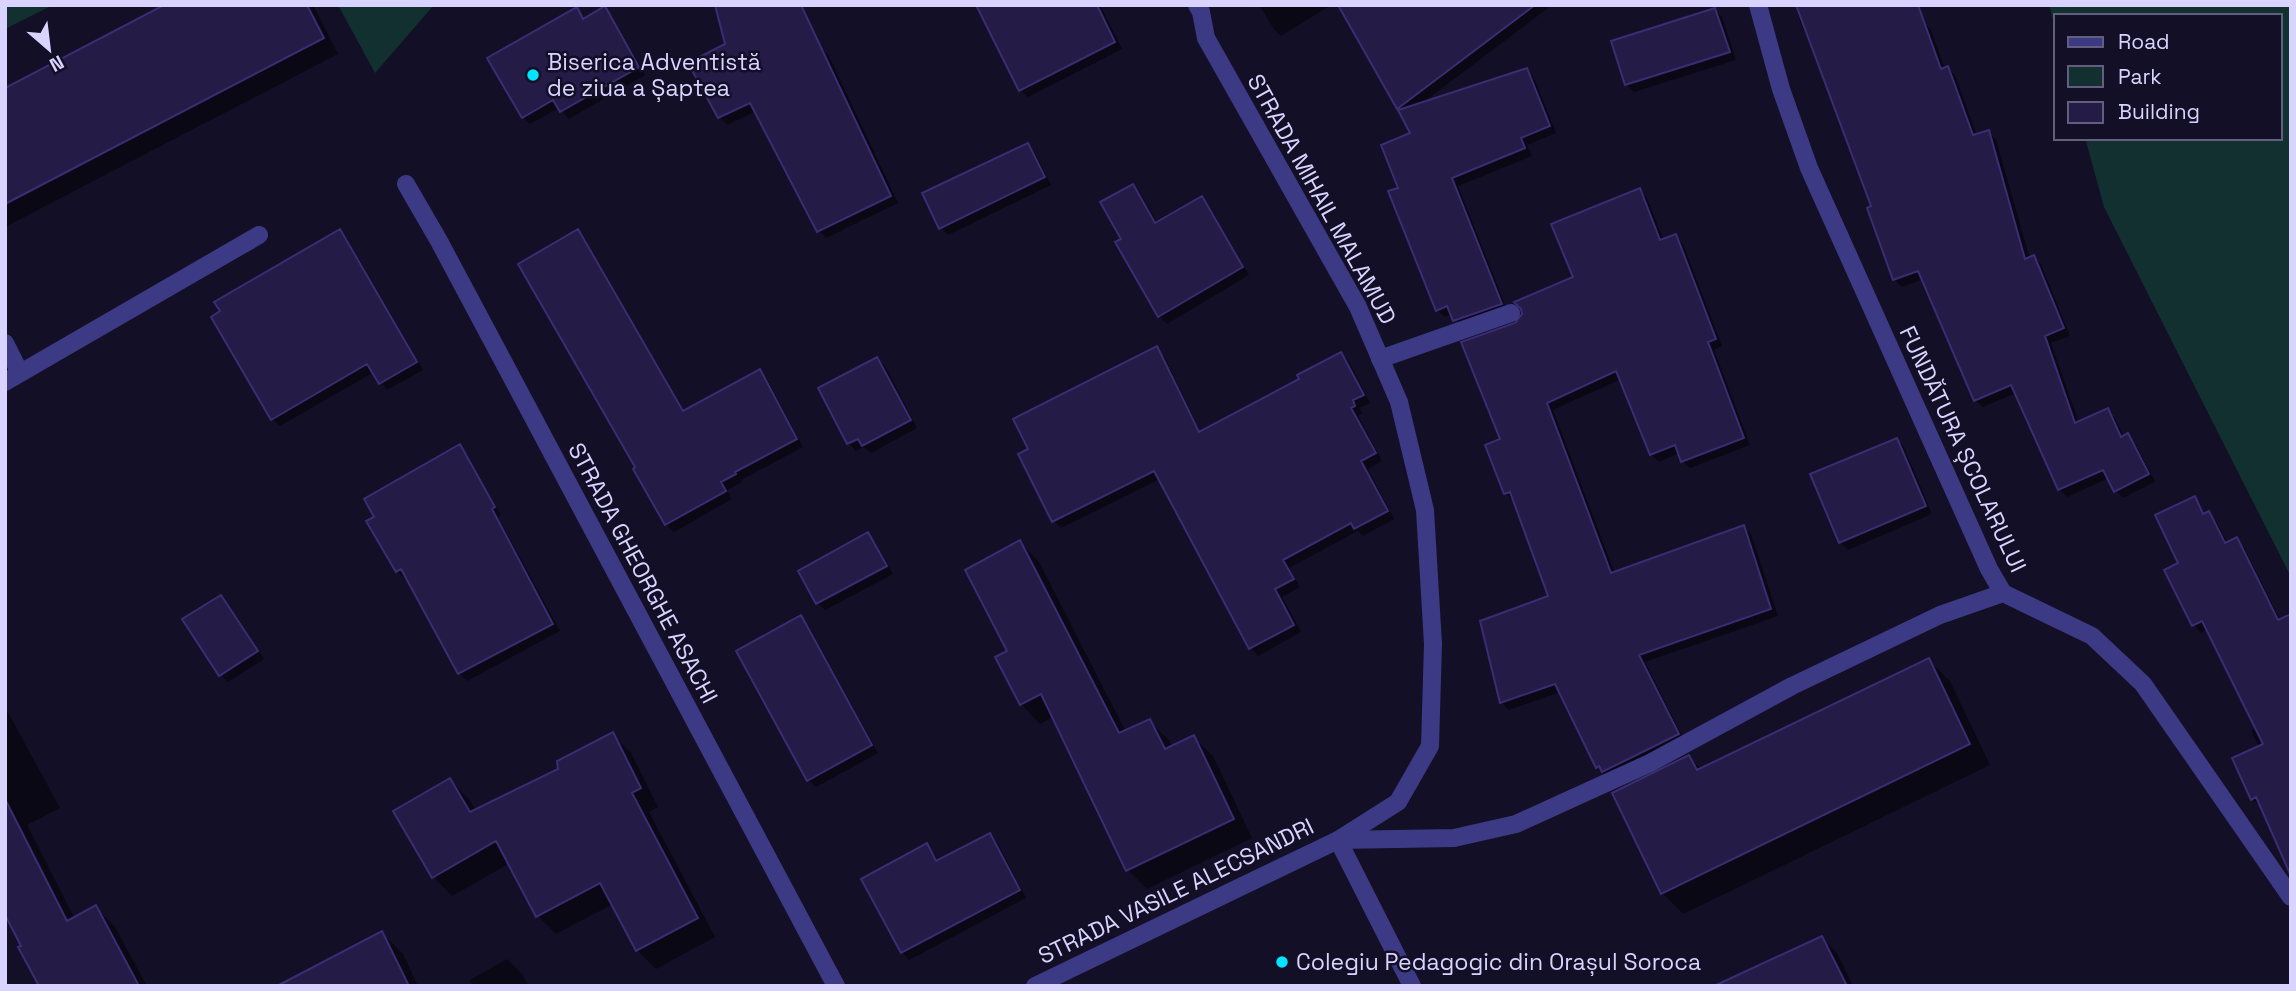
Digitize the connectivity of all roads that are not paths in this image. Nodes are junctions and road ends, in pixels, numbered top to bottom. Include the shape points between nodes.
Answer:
1 (1197, 5) edge
2 (1758, 5) edge
3 (406, 184) dead end
4 (259, 235) dead end
5 (1511, 313) dead end
6 (5, 343) edge
7 (1380, 359) junction
8 (13, 377) edge
9 (2003, 593) junction
10 (1338, 840) junction
11 (2291, 897) edge
12 (836, 986) edge
13 (1035, 986) edge
14 (1412, 986) edge

1 - 7 street, STRADA MIHAIL MALAMUD via 1206,38 1358,307
2 - 9 street, FUNDĂTURA ȘCOLARULUI via 1809,168
3 - 12 street, STRADA GHEORGHE ASACHI
4 - 8 street
5 - 7 street
6 - 8 street
7 - 10 street, STRADA MIHAIL MALAMUD via 1399,402 1425,510 1433,644 1430,746 1398,802
9 - 10 street via 1940,615 1781,692 1650,763 1516,824 1454,838
9 - 11 street, FUNDĂTURA ȘCOLARULUI via 2092,636 2143,684
10 - 13 street, STRADA VASILE ALECSANDRI
10 - 14 street

